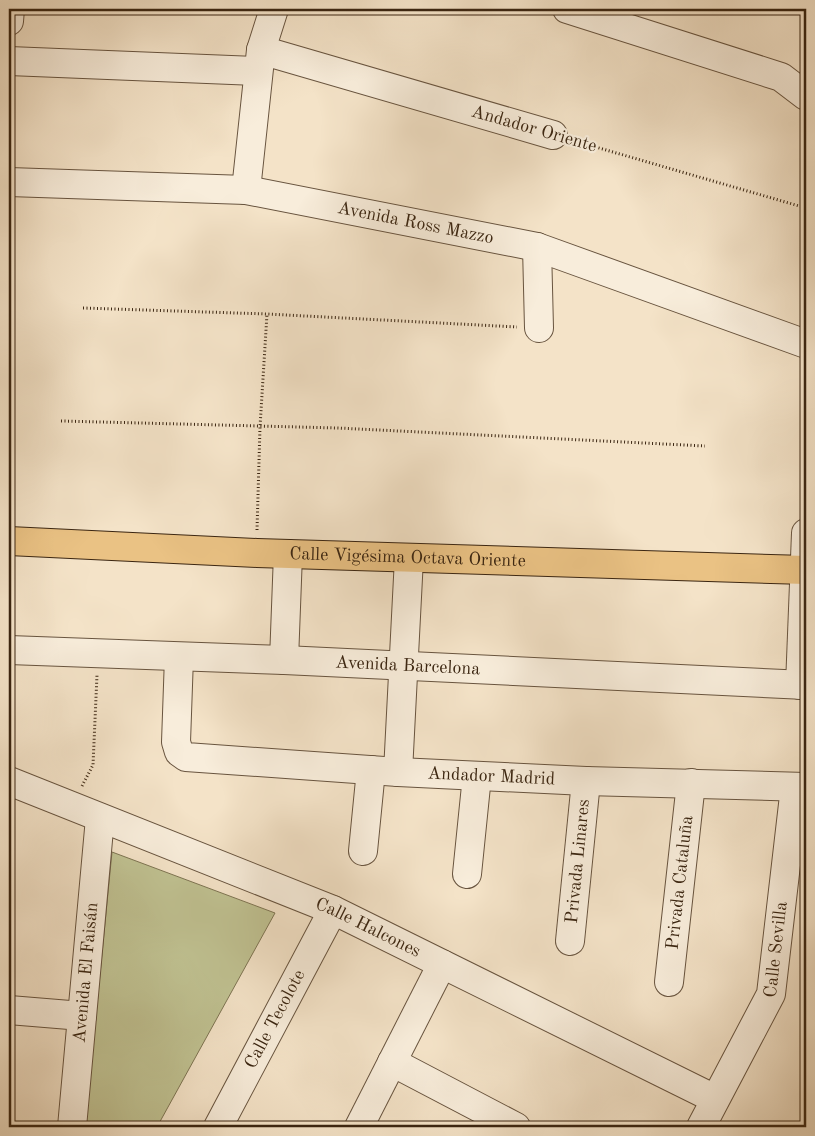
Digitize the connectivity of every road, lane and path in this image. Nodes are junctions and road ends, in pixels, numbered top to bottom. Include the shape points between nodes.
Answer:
1 (10, 9) edge
2 (274, 9) edge
3 (567, 9) edge
4 (9, 21) edge
5 (9, 61) edge
6 (260, 61) junction
7 (806, 96) edge
8 (553, 135) joint
9 (9, 182) edge
10 (246, 190) junction
11 (806, 208) edge
12 (537, 247) junction
13 (83, 308) dead end
14 (267, 314) junction
15 (539, 328) joint
16 (806, 344) edge
17 (61, 421) dead end
18 (260, 427) junction
19 (705, 446) dead end
20 (806, 533) edge
21 (9, 541) edge
22 (257, 554) junction
23 (288, 554) junction
24 (409, 558) junction
25 (805, 570) edge
26 (9, 650) edge
27 (98, 654) junction
28 (179, 657) junction
29 (284, 660) junction
30 (403, 666) junction
31 (803, 685) edge
32 (371, 770) junction
33 (398, 772) junction
34 (477, 776) junction
35 (9, 781) edge
36 (586, 781) junction
37 (691, 783) junction
38 (801, 787) edge
39 (72, 807) junction
40 (100, 818) junction
41 (363, 851) dead end
42 (467, 874) dead end
43 (334, 910) junction
44 (570, 941) dead end
45 (442, 964) junction
46 (669, 982) dead end
47 (9, 1010) edge
48 (82, 1016) junction
49 (392, 1062) junction
50 (716, 1099) junction
51 (72, 1127) edge
52 (218, 1127) edge
53 (359, 1127) edge
54 (516, 1127) edge
55 (701, 1127) edge

1 - 4 street
2 - 6 street
3 - 7 street via 781,77
5 - 6 street, Andador Oriente
6 - 8 street, Andador Oriente
6 - 10 street
8 - 11 path, Andador Oriente
9 - 10 street, Avenida Ross Mazzo
10 - 12 street, Avenida Ross Mazzo
12 - 15 street
12 - 16 street, Avenida Ross Mazzo
13 - 14 path
14 - 15 path
14 - 18 path
17 - 18 path
18 - 19 path
18 - 22 path
20 - 25 street
21 - 22 main road, Calle Vigésima Octava Oriente
22 - 23 main road, Calle Vigésima Octava Oriente
23 - 24 main road, Calle Vigésima Octava Oriente
23 - 29 street
24 - 25 main road, Calle Vigésima Octava Oriente
24 - 30 street
25 - 31 street
26 - 27 street, Avenida Barcelona
27 - 28 street, Avenida Barcelona
27 - 39 path via 93,765
28 - 29 street, Avenida Barcelona
28 - 32 street, Andador Madrid via 176,742 179,752 186,757
29 - 30 street, Avenida Barcelona
30 - 31 street, Avenida Barcelona
30 - 33 street
32 - 33 street, Andador Madrid
32 - 41 street
33 - 34 street, Andador Madrid
34 - 36 street, Andador Madrid
34 - 42 street
35 - 39 street, Calle Halcones
36 - 37 street, Andador Madrid
36 - 44 street, Privada Linares
37 - 38 street, Andador Madrid
37 - 46 street, Privada Cataluña
38 - 50 street, Calle Sevilla via 771,994
39 - 40 street, Calle Halcones
40 - 43 street, Calle Halcones
40 - 48 street, Avenida El Faisán
43 - 45 street, Calle Halcones
43 - 52 street, Calle Tecolote
45 - 49 street
45 - 50 street, Calle Halcones
47 - 48 street
48 - 51 street, Avenida El Faisán
49 - 53 street
49 - 54 street
50 - 55 street, Calle Sevilla

